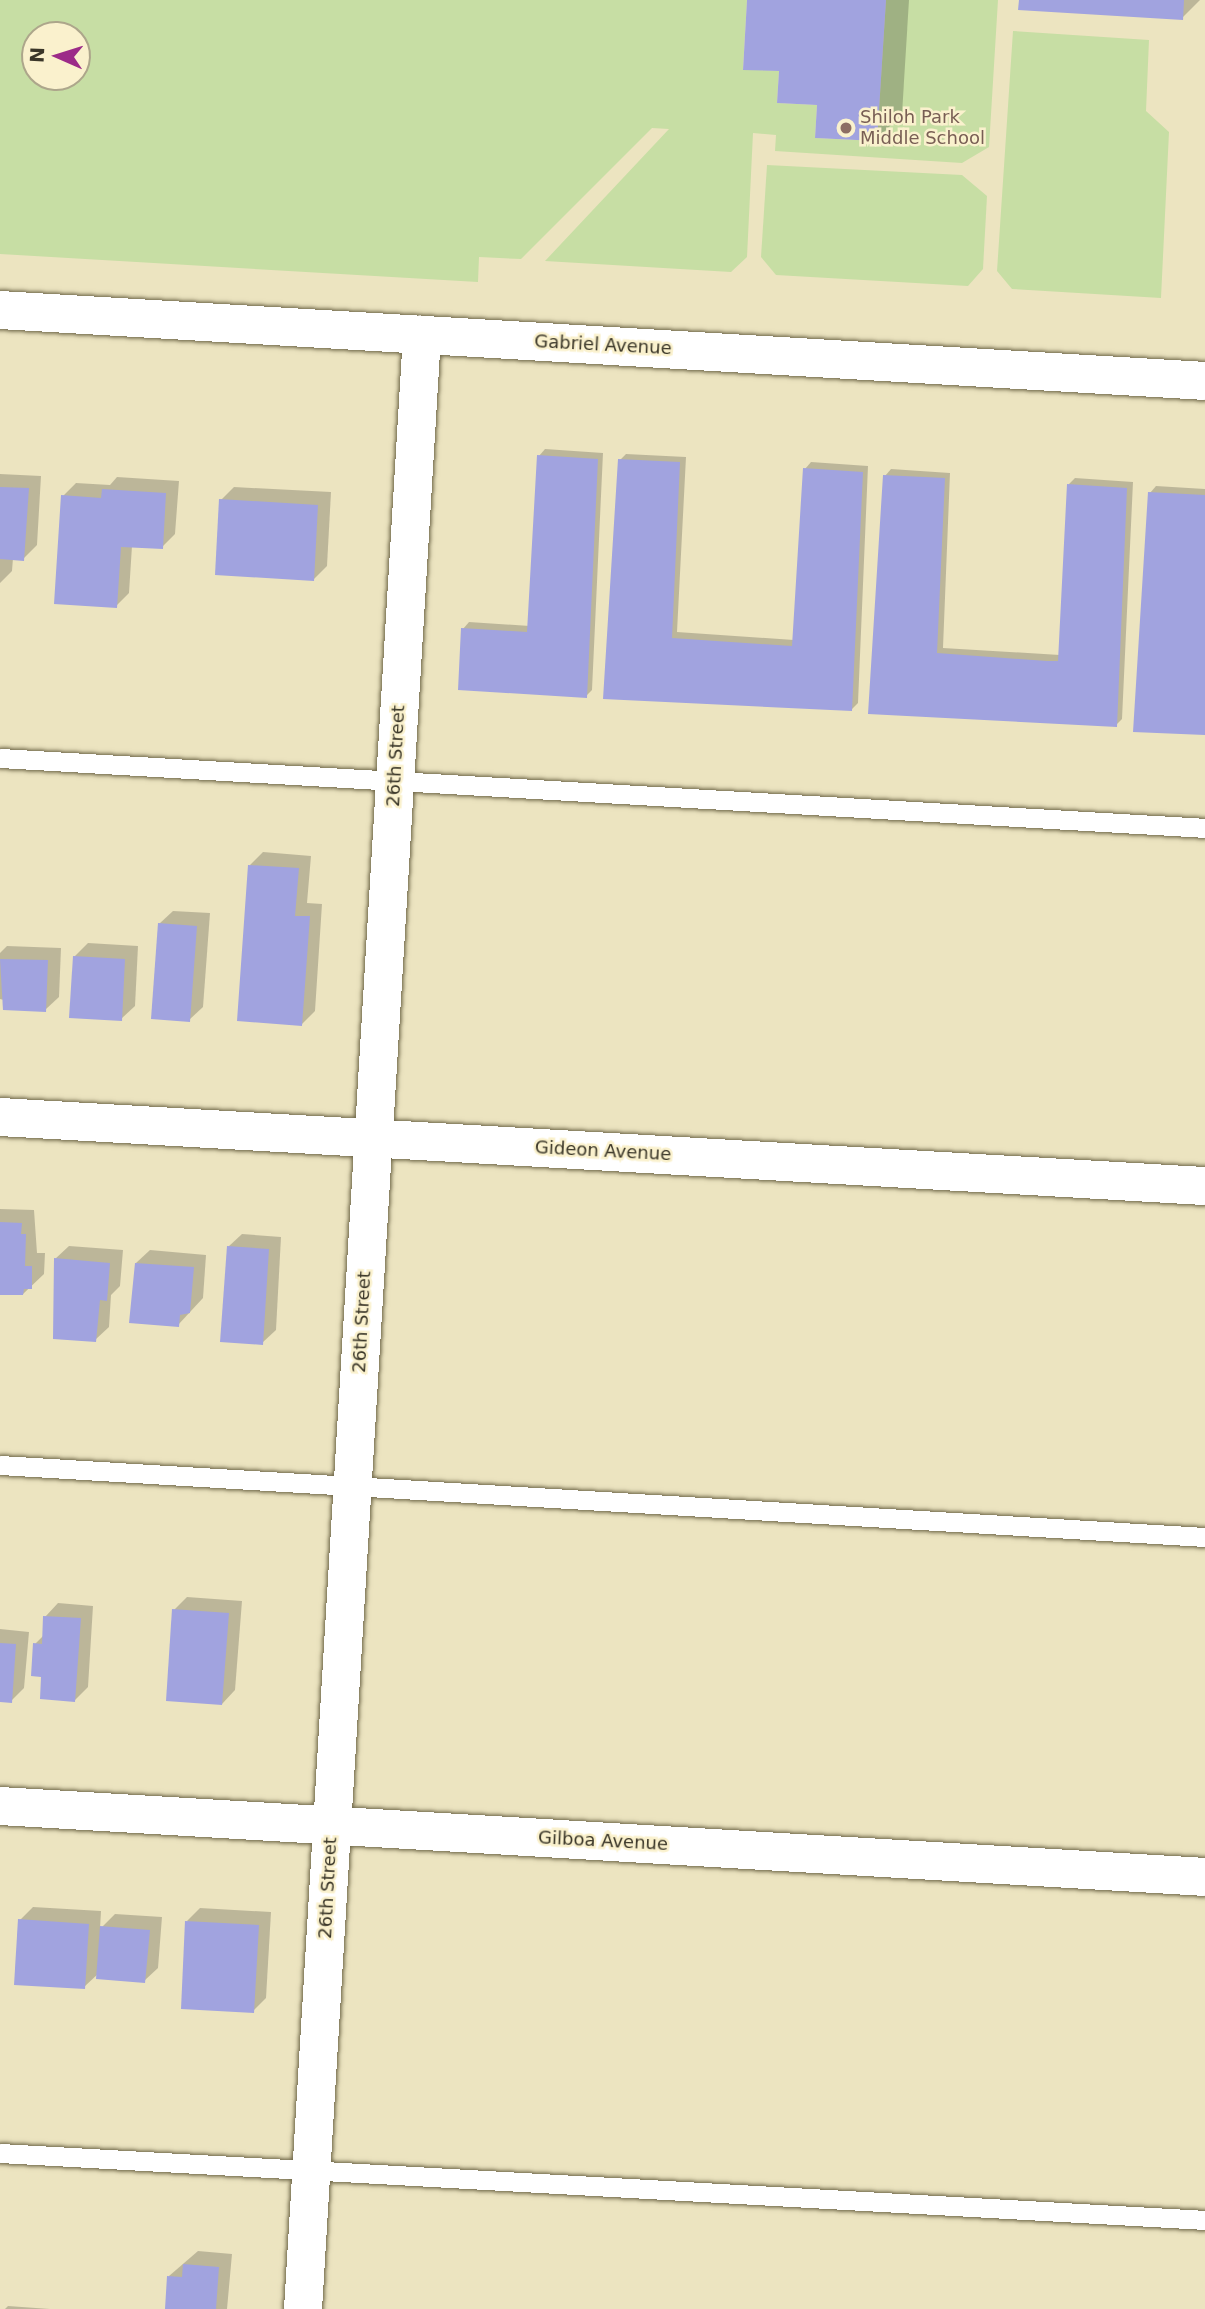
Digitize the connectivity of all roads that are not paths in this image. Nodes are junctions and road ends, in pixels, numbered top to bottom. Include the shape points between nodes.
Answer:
1 (0, 310) edge
2 (422, 335) junction
3 (1205, 381) edge
4 (0, 758) edge
5 (394, 782) junction
6 (1205, 828) edge
7 (0, 1117) edge
8 (373, 1138) junction
9 (1205, 1186) edge
10 (0, 1465) edge
11 (352, 1486) junction
12 (1205, 1537) edge
13 (0, 1806) edge
14 (332, 1825) junction
15 (1205, 1877) edge
16 (0, 2153) edge
17 (311, 2170) junction
18 (1205, 2220) edge
19 (303, 2309) edge

1 - 2 street, Gabriel Avenue
2 - 3 street, Gabriel Avenue
2 - 5 street, 26th Street
4 - 5 lane
5 - 6 lane
5 - 8 street, 26th Street
7 - 8 street, Gideon Avenue
8 - 9 street, Gideon Avenue
8 - 11 street, 26th Street
10 - 11 lane
11 - 12 lane
11 - 14 street, 26th Street
13 - 14 street, Gilboa Avenue
14 - 15 street, Gilboa Avenue
14 - 17 street, 26th Street
16 - 17 lane
17 - 18 lane
17 - 19 street, 26th Street

